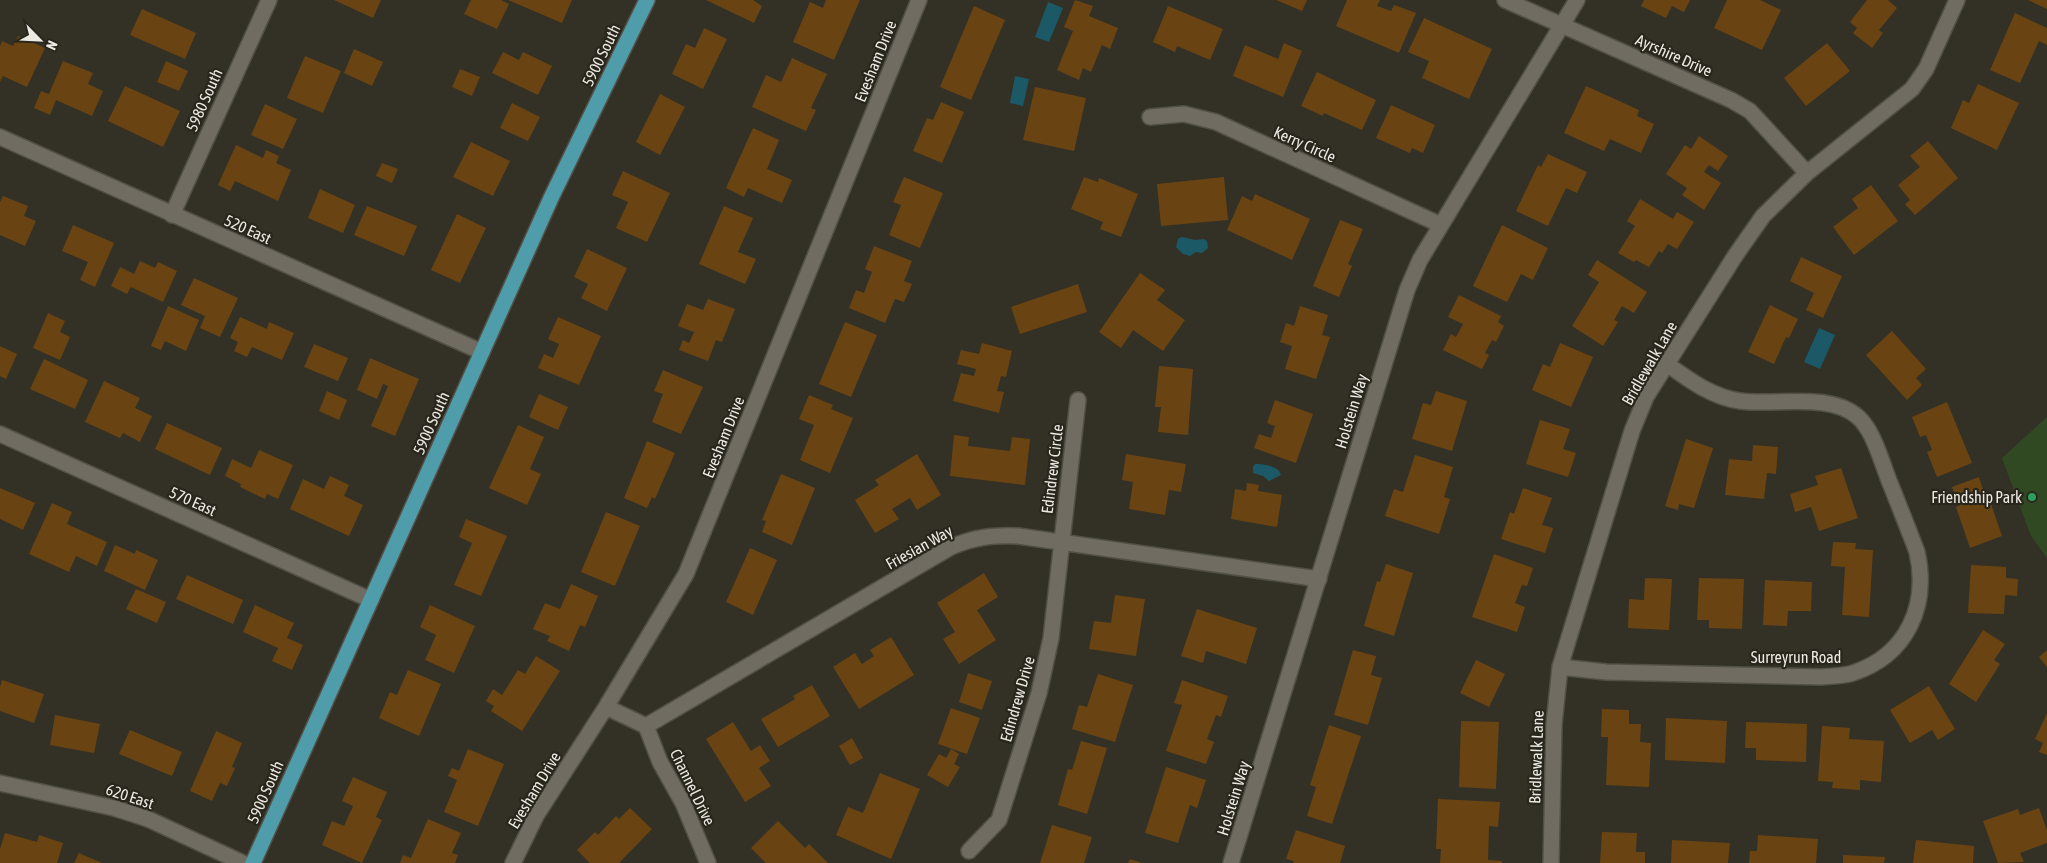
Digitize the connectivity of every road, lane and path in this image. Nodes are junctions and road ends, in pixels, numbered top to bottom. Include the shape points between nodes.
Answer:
1 (269, 0) edge
2 (648, 0) edge
3 (919, 0) edge
4 (1506, 0) edge
5 (1576, 0) edge
6 (1957, 0) edge
7 (1563, 25) junction
8 (1150, 117) dead end
9 (0, 137) edge
10 (1807, 173) junction
11 (172, 215) junction
12 (1441, 225) junction
13 (482, 352) junction
14 (1666, 364) junction
15 (1078, 400) dead end
16 (0, 434) edge
17 (1061, 542) junction
18 (1318, 579) junction
19 (371, 600) junction
20 (1560, 667) junction
21 (606, 707) junction
22 (646, 726) junction
23 (0, 783) edge
24 (969, 851) dead end
25 (243, 863) edge
26 (252, 863) edge
27 (513, 863) edge
28 (708, 863) edge
29 (1231, 863) edge
30 (1550, 863) edge

1 - 11 street, 5980 South
2 - 13 main road, 5900 South via 576,144
3 - 21 street, Evesham Drive via 693,558
4 - 7 street, Ayrshire Drive
5 - 7 street, Holstein Way
6 - 10 street, Bridlewalk Lane via 1926,69 1912,89
7 - 10 street, Ayrshire Drive via 1737,103 1750,111
7 - 12 street, Holstein Way
8 - 12 street, Kerry Circle via 1184,114 1216,122
9 - 11 street, 520 East
10 - 14 street, Bridlewalk Lane via 1763,216
11 - 13 street, 520 East
12 - 18 street, Holstein Way via 1407,290
13 - 19 main road, 5900 South
14 - 20 street, Bridlewalk Lane via 1646,397 1632,431
14 - 20 street, Surreyrun Road via 1703,389 1722,397 1739,401 1828,403 1847,409 1860,418 1875,442 1917,552 1921,572 1920,598 1913,621 1887,655 1851,674 1822,677 1606,672
15 - 17 street, Edindrew Circle
16 - 19 street, 570 East
17 - 18 street, Friesian Way
17 - 22 street, Friesian Way via 994,535 972,538 951,547
17 - 24 street, Edindrew Drive via 1051,638 1039,693 999,820
18 - 29 street, Holstein Way
19 - 26 main road, 5900 South
20 - 30 street, Bridlewalk Lane via 1554,724
21 - 22 street
21 - 27 street, Evesham Drive via 536,816
22 - 28 street, Channel Drive via 660,762 684,803
23 - 25 street, 620 East via 114,808

